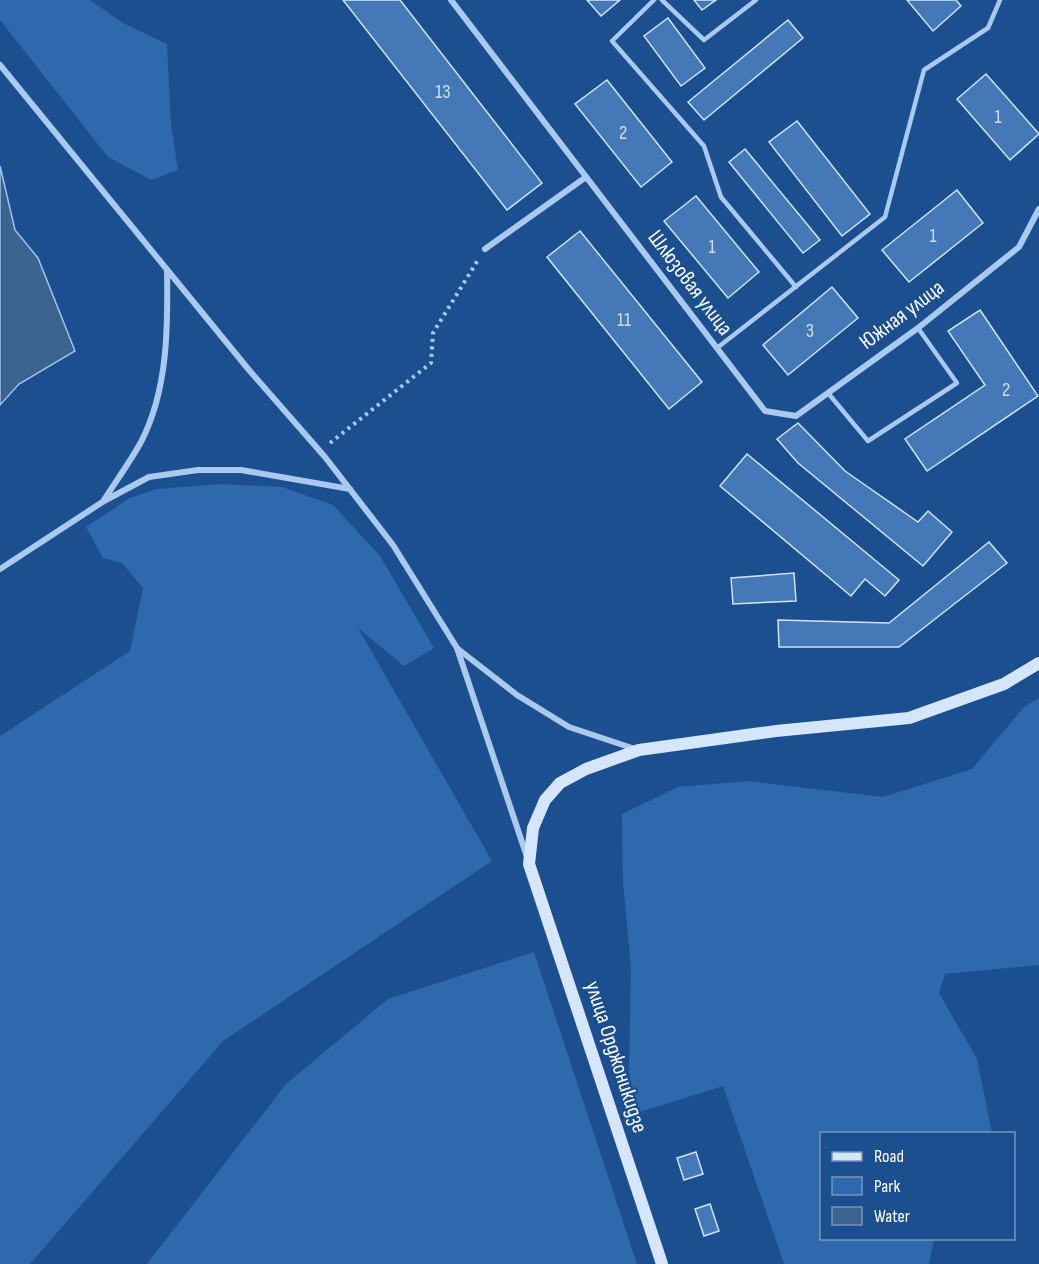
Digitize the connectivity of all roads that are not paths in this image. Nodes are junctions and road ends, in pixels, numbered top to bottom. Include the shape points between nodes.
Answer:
1 (452, 0) edge
2 (654, 0) edge
3 (662, 0) edge
4 (756, 0) edge
5 (1000, 0) edge
6 (0, 65) edge
7 (586, 177) junction
8 (1039, 209) edge
9 (485, 249) road end
10 (167, 270) junction
11 (796, 287) junction
12 (918, 328) junction
13 (717, 348) junction
14 (828, 393) junction
15 (765, 411) joint
16 (350, 489) junction
17 (104, 501) junction
18 (0, 570) edge
19 (458, 648) junction
20 (1039, 663) edge
21 (639, 750) junction
22 (529, 864) junction
23 (662, 1264) edge

1 - 7 street, Шлюзовая улица
2 - 11 lane via 612,41 704,146 721,197
3 - 4 lane via 704,40
5 - 11 lane via 988,28 924,70 885,217
6 - 10 street
7 - 9 street
7 - 13 street, Шлюзовая улица
8 - 12 street, Южная улица via 1019,247
10 - 16 street
10 - 17 street via 163,369 154,411 141,441
11 - 13 lane
12 - 14 street, Южная улица
12 - 14 lane via 957,383 868,441
13 - 15 street, Шлюзовая улица
14 - 15 street, Южная улица via 796,416
16 - 17 street via 241,470 198,470 149,477
16 - 19 street via 393,545
17 - 18 street
19 - 21 street via 517,695 569,727
19 - 22 street
20 - 21 street via 1004,684 909,718
21 - 22 street via 560,783 545,800 533,828
22 - 23 street, улица Орджоникидзе

